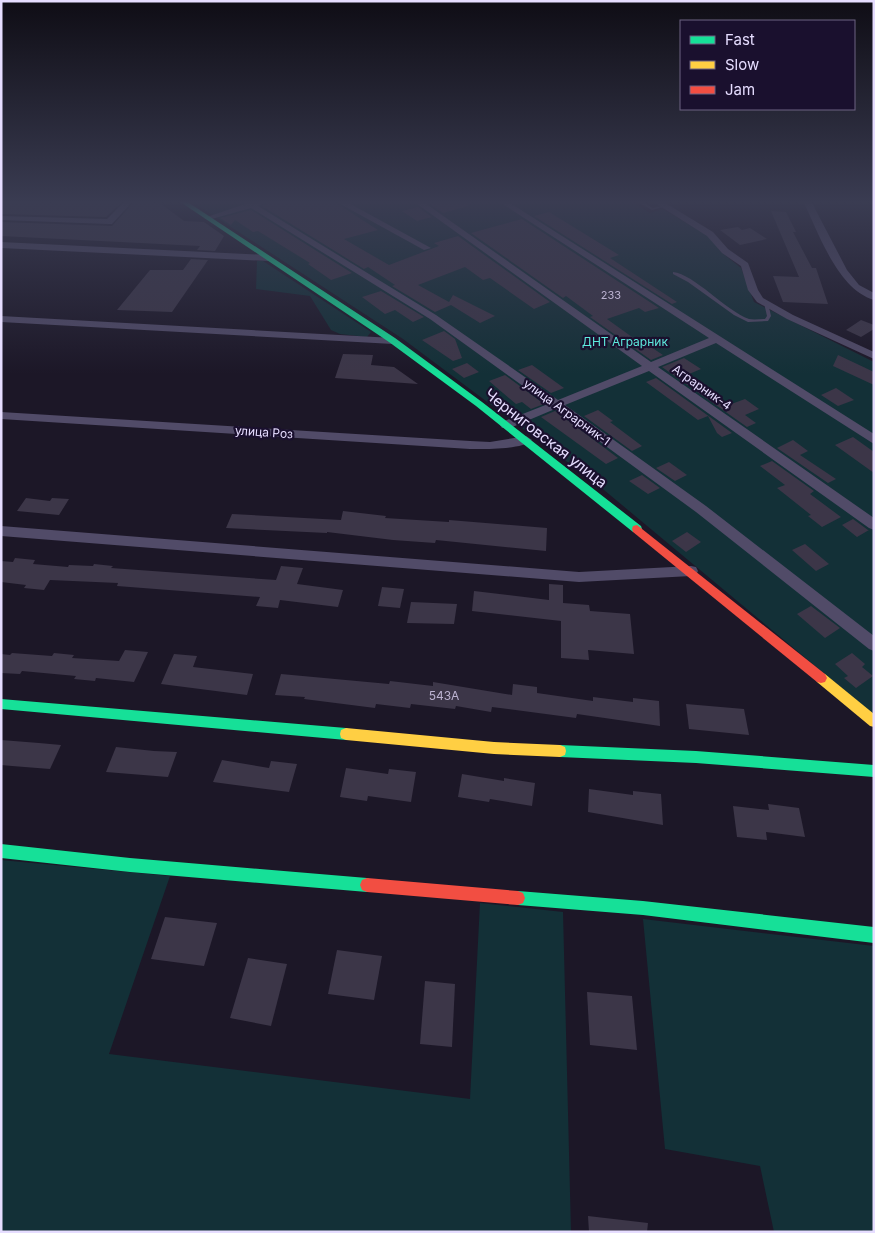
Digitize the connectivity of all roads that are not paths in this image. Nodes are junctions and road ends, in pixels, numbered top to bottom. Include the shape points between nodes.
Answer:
1 (268, 258) edge
2 (338, 259) edge
3 (498, 259) edge
4 (590, 259) edge
5 (736, 259) edge
6 (837, 259) edge
7 (675, 273) dead end
8 (874, 297) edge
9 (766, 303) junction
10 (1, 319) edge
11 (714, 340) junction
12 (393, 342) junction
13 (874, 356) edge
14 (648, 366) junction
15 (556, 404) junction
16 (1, 415) edge
17 (506, 425) junction
18 (526, 440) junction
19 (874, 440) edge
20 (874, 524) edge
21 (1, 531) edge
22 (691, 571) junction
23 (874, 645) edge
24 (1, 704) edge
25 (874, 722) edge
26 (874, 771) edge
27 (1, 851) edge
28 (874, 935) edge

1 - 12 street, Черниговская улица
2 - 15 street, улица Аграрник-1 via 433,317
3 - 14 street, Аграрник-4
4 - 11 street
5 - 9 street via 745,265 753,290
6 - 8 street via 856,286
7 - 9 lane via 750,321 766,320 769,316
9 - 13 street
10 - 12 street
11 - 14 street
11 - 19 street
12 - 17 street, Черниговская улица
14 - 15 street
14 - 20 street, Аграрник-4
15 - 17 street
15 - 23 street, улица Аграрник-1 via 701,510
16 - 18 street, улица Роз via 490,446
17 - 18 street, Черниговская улица
18 - 22 street, Черниговская улица
21 - 22 street via 579,577
22 - 25 street, Черниговская улица
24 - 26 street via 494,748 696,756
27 - 28 street via 643,908

